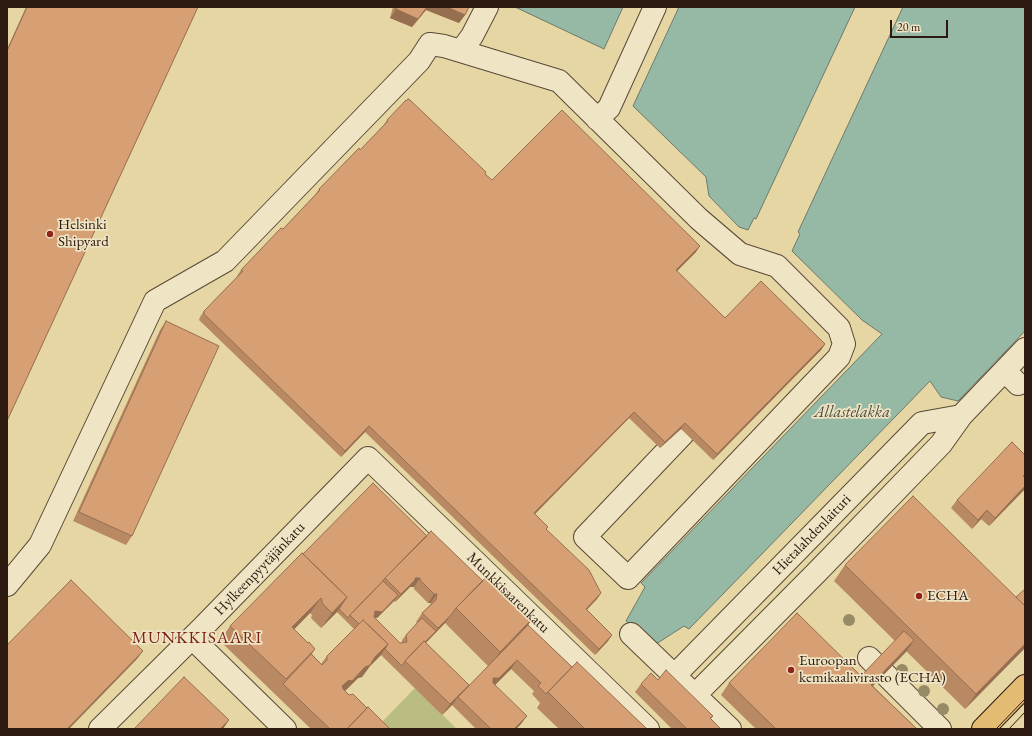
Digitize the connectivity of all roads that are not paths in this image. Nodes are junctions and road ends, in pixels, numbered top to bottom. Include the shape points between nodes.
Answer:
1 (487, 7) edge
2 (655, 7) edge
3 (462, 51) junction
4 (597, 119) junction
5 (1025, 349) edge
6 (961, 416) junction
7 (683, 434) edge
8 (368, 458) joint
9 (797, 551) junction
10 (818, 571) junction
11 (767, 581) junction
12 (7, 585) edge
13 (788, 602) junction
14 (632, 634) dead end
15 (192, 638) junction
16 (868, 658) dead end
17 (675, 675) junction
18 (1025, 686) edge
19 (695, 695) junction
20 (100, 729) edge
21 (286, 729) edge
22 (648, 729) edge
23 (730, 729) edge
24 (940, 729) edge
25 (983, 729) edge

1 - 3 street
2 - 4 street via 609,108
3 - 4 street via 559,81
3 - 12 street via 430,44 419,61 225,261 155,301 40,545
4 - 7 street via 699,219 740,254 777,266 839,328 844,344 839,357 628,578 585,537
5 - 6 street, Hietalahdenlaituri via 1011,377
6 - 9 street, Hietalahdenlaituri via 922,423
6 - 10 street, Hietalahdenlaituri via 941,444
8 - 15 street, Hylkeenpyytäjänkatu
8 - 22 street, Munkkisaarenkatu
9 - 10 street
9 - 11 street, Hietalahdenlaituri
10 - 13 street, Hietalahdenlaituri
11 - 13 street
11 - 17 street, Hietalahdenlaituri
13 - 19 street, Hietalahdenlaituri
14 - 17 street
15 - 20 street, Hylkeenpyytäjänkatu
15 - 21 street
16 - 24 street
17 - 19 street
18 - 25 main road
19 - 23 street

